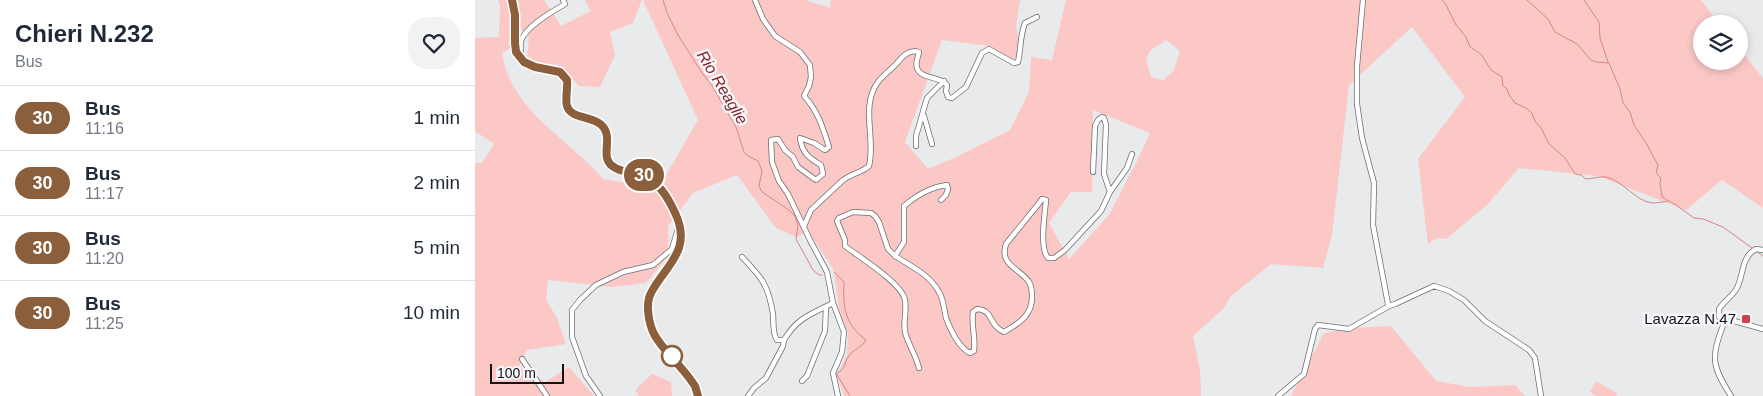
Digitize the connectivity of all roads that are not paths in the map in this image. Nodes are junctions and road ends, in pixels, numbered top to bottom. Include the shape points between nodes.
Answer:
1 (512, 0) edge
2 (563, 0) edge
3 (755, 0) edge
4 (1363, 0) edge
5 (1037, 17) dead end
6 (521, 59) junction
7 (943, 81) junction
8 (924, 115) junction
9 (932, 144) dead end
10 (916, 146) dead end
11 (1132, 154) dead end
12 (1093, 172) dead end
13 (1110, 192) junction
14 (941, 200) dead end
15 (804, 226) junction
16 (681, 230) junction
17 (1763, 250) edge
18 (895, 256) junction
19 (742, 257) dead end
20 (833, 303) junction
21 (826, 306) junction
22 (1389, 306) junction
23 (1724, 323) junction
24 (1763, 329) edge
25 (784, 340) junction
26 (522, 359) dead end
27 (919, 368) dead end
28 (802, 381) dead end
29 (547, 396) edge
30 (600, 396) edge
31 (698, 396) edge
32 (748, 396) edge
33 (838, 396) edge
34 (1278, 396) edge
35 (1541, 396) edge
36 (1731, 396) edge

1 - 6 main road via 516,52
2 - 6 street via 565,4 525,34 521,40
3 - 15 street via 763,20 775,36 800,52 810,64 811,77 804,96 820,118 829,147 825,150 800,138 807,157 821,166 823,174 816,180 798,167 778,139 771,140 779,181
4 - 22 street via 1357,104 1374,183 1373,225
5 - 7 street via 1025,22 1018,62 1014,63 989,49 982,53 966,87 952,98 948,97 947,85
6 - 16 main road via 535,67 560,72 567,80 566,105 569,111 595,120 606,131 608,162 622,171 653,181 672,206
7 - 8 street via 927,98
7 - 15 street via 919,73 917,51 904,54 871,94 869,166 847,176 811,210
8 - 9 street
8 - 10 street
11 - 13 street via 1127,168
12 - 13 street via 1095,126 1102,116 1106,124 1103,174
13 - 18 street via 1101,211 1054,258 1045,254 1046,200 1040,202 1004,250 1009,265 1029,281 1033,290 1032,305 1018,324 1004,332 982,309 973,312 974,351 966,351 953,333 940,294 930,280
14 - 18 street via 946,195 947,185 920,193 905,206 904,242
15 - 20 street via 827,272
16 - 30 street via 677,232 672,249 653,265 623,272 596,285 572,310 572,337 586,376
16 - 31 main road via 679,249 672,265 650,294 649,311 654,334 695,386
17 - 23 street via 1754,250 1747,257 1737,289 1719,309 1719,317
18 - 27 street via 888,249 879,222 871,213 858,211 837,221 845,246 888,278 904,295 905,333
19 - 25 street via 763,279 773,314 774,336 777,340
20 - 21 street
20 - 33 street via 844,332 833,373
21 - 25 street via 801,319
21 - 28 street via 825,331
22 - 34 street via 1349,329 1318,325 1304,374
22 - 35 street via 1434,286 1464,300 1485,321 1529,350 1535,358
23 - 24 street via 1734,321
23 - 36 street via 1714,362
25 - 32 street via 766,378
26 - 29 street

